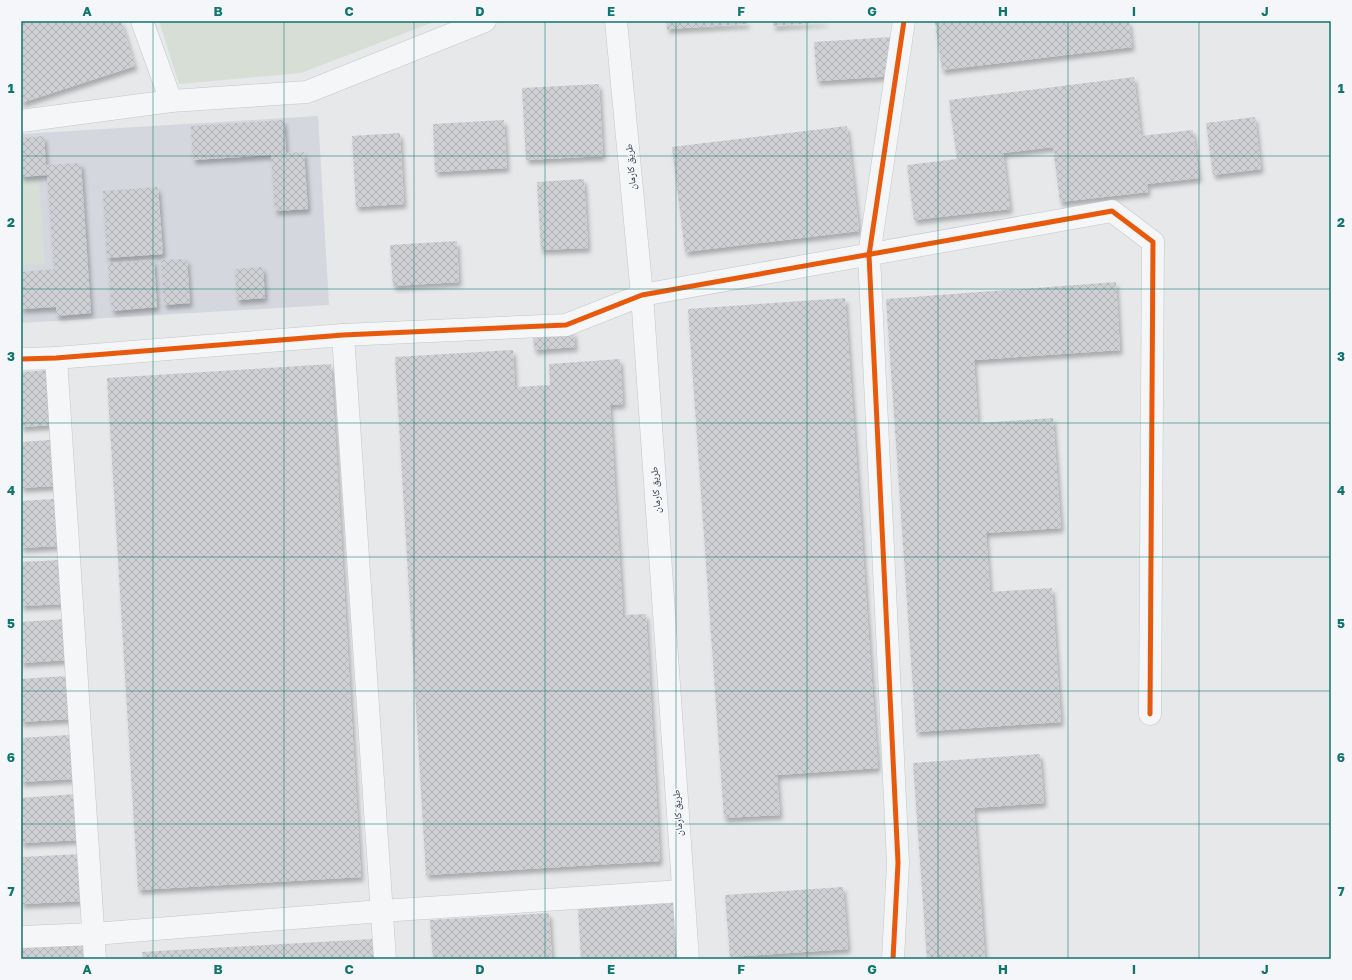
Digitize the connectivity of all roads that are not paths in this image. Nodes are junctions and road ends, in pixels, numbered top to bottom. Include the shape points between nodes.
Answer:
1 (142, 21) edge
2 (485, 21) edge
3 (616, 21) edge
4 (904, 21) edge
5 (170, 101) junction
6 (21, 121) edge
7 (869, 255) junction
8 (642, 295) junction
9 (343, 335) junction
10 (56, 358) junction
11 (21, 359) edge
12 (1150, 714) dead end
13 (682, 891) junction
14 (382, 911) junction
15 (94, 934) junction
16 (21, 937) edge
17 (95, 959) edge
18 (385, 959) edge
19 (688, 959) edge
20 (893, 959) edge

1 - 5 street
2 - 5 street via 307,92
3 - 8 street, طريق كارمان
4 - 7 street
5 - 6 street
7 - 8 street
7 - 12 street via 1112,211 1153,242
7 - 20 street via 898,863
8 - 9 street via 566,325
8 - 13 street, طريق كارمان
9 - 10 street
9 - 14 street
10 - 11 street
10 - 15 street
13 - 14 street
13 - 19 street, طريق كارمان
14 - 15 street
14 - 18 street
15 - 16 street
15 - 17 street

